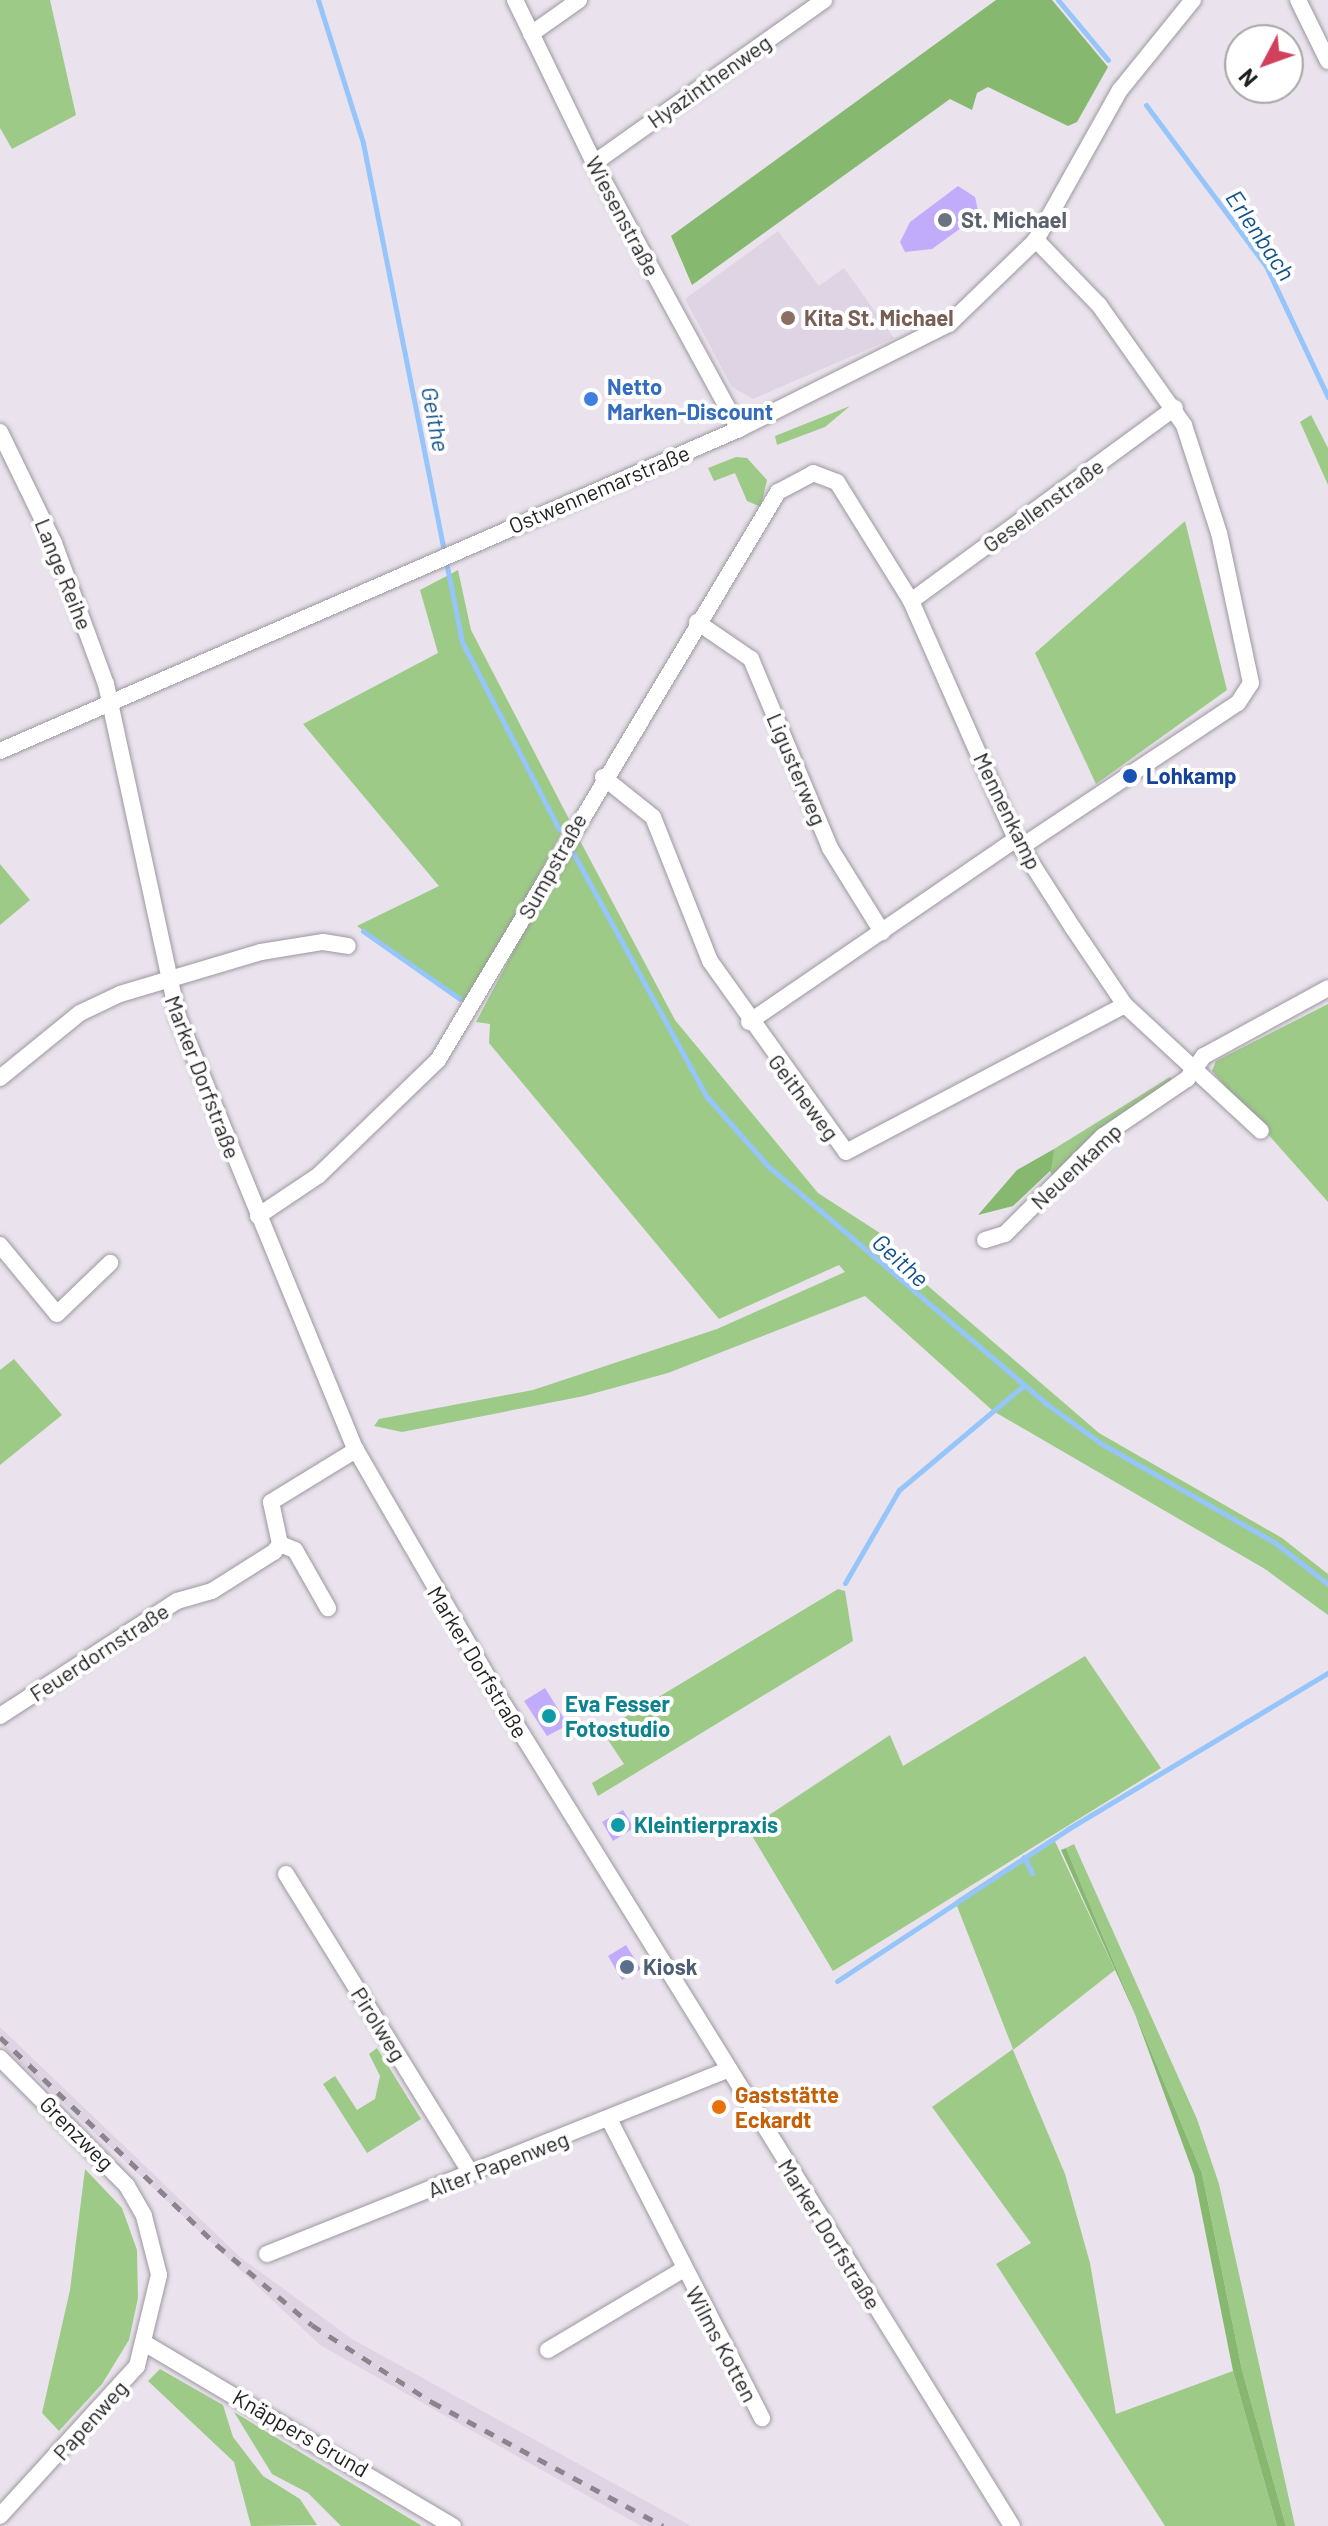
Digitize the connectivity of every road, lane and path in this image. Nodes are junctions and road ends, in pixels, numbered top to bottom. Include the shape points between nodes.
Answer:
1 (515, 0) edge
2 (579, 0) edge
3 (824, 0) edge
4 (1193, 0) edge
5 (1298, 0) edge
6 (531, 34) junction
7 (1328, 61) edge
8 (594, 163) junction
9 (1036, 240) junction
10 (1175, 408) junction
11 (739, 429) junction
12 (0, 432) edge
13 (799, 476) joint
14 (911, 601) junction
15 (697, 622) junction
16 (111, 702) junction
17 (115, 721) joint
18 (0, 751) edge
19 (603, 777) junction
20 (1018, 843) junction
21 (882, 932) junction
22 (348, 946) dead end
23 (166, 978) junction
24 (1328, 988) edge
25 (1125, 1005) junction
26 (749, 1022) junction
27 (1193, 1067) junction
28 (0, 1078) edge
29 (1261, 1131) dead end
30 (258, 1216) junction
31 (985, 1240) dead end
32 (0, 1245) edge
33 (110, 1263) dead end
34 (356, 1450) junction
35 (280, 1544) junction
36 (328, 1608) dead end
37 (0, 1716) edge
38 (286, 1874) dead end
39 (0, 2058) edge
40 (728, 2070) junction
41 (610, 2121) junction
42 (471, 2174) junction
43 (144, 2216) joint
44 (267, 2254) dead end
45 (682, 2270) junction
46 (146, 2344) junction
47 (548, 2350) dead end
48 (762, 2418) dead end
49 (0, 2516) edge
50 (453, 2526) edge
51 (1012, 2526) edge

1 - 6 street, Wiesenstraße
2 - 6 street
3 - 8 street, Hyazinthenweg
4 - 9 street, Ostwennemarstraße via 1120,90
5 - 7 street
6 - 8 street, Wiesenstraße
8 - 11 street, Wiesenstraße
9 - 10 street via 1099,305
9 - 11 street, Ostwennemarstraße via 949,324
10 - 14 street, Gesellenstraße
10 - 20 street via 1219,533 1250,666 1248,693
11 - 16 street, Ostwennemarstraße
12 - 16 street, Lange Reihe via 54,543
13 - 14 street, Mennenkamp via 837,482
13 - 15 street, Sumpstraße via 778,492
14 - 20 street, Mennenkamp
15 - 19 street, Sumpstraße
15 - 21 street, Ligusterweg via 751,659 830,848
16 - 17 street, Lange Reihe
16 - 18 street, Ostwennemarstraße
17 - 23 street, Marker Dorfstraße
19 - 26 street, Geitheweg via 653,817 710,961
19 - 30 street, Sumpstraße via 438,1060 330,1165
20 - 21 street
20 - 25 street, Mennenkamp
21 - 26 street
22 - 23 street via 323,942 261,952
23 - 28 street via 80,1013
23 - 30 street, Marker Dorfstraße
24 - 27 street, Neuenkamp
25 - 26 street, Geitheweg via 846,1152
25 - 27 street, Mennenkamp
27 - 29 street, Mennenkamp
27 - 31 street, Neuenkamp via 1187,1079 1103,1136 1005,1234
30 - 34 street, Marker Dorfstraße
32 - 33 street via 57,1314
34 - 35 street via 271,1502
34 - 40 street, Marker Dorfstraße
35 - 36 street via 295,1550
35 - 37 street, Feuerdornstraße
38 - 42 street, Pirolweg
39 - 43 street, Grenzweg via 108,2163
40 - 41 street, Alter Papenweg
40 - 51 street, Marker Dorfstraße
41 - 42 street, Alter Papenweg
41 - 45 street, Wilms Kotten
42 - 44 street, Alter Papenweg
43 - 46 street, Papenweg via 159,2275
45 - 47 street, Wilms Kotten
45 - 48 street, Wilms Kotten
46 - 49 street, Papenweg via 109,2403
46 - 50 street, Knäppers Grund

